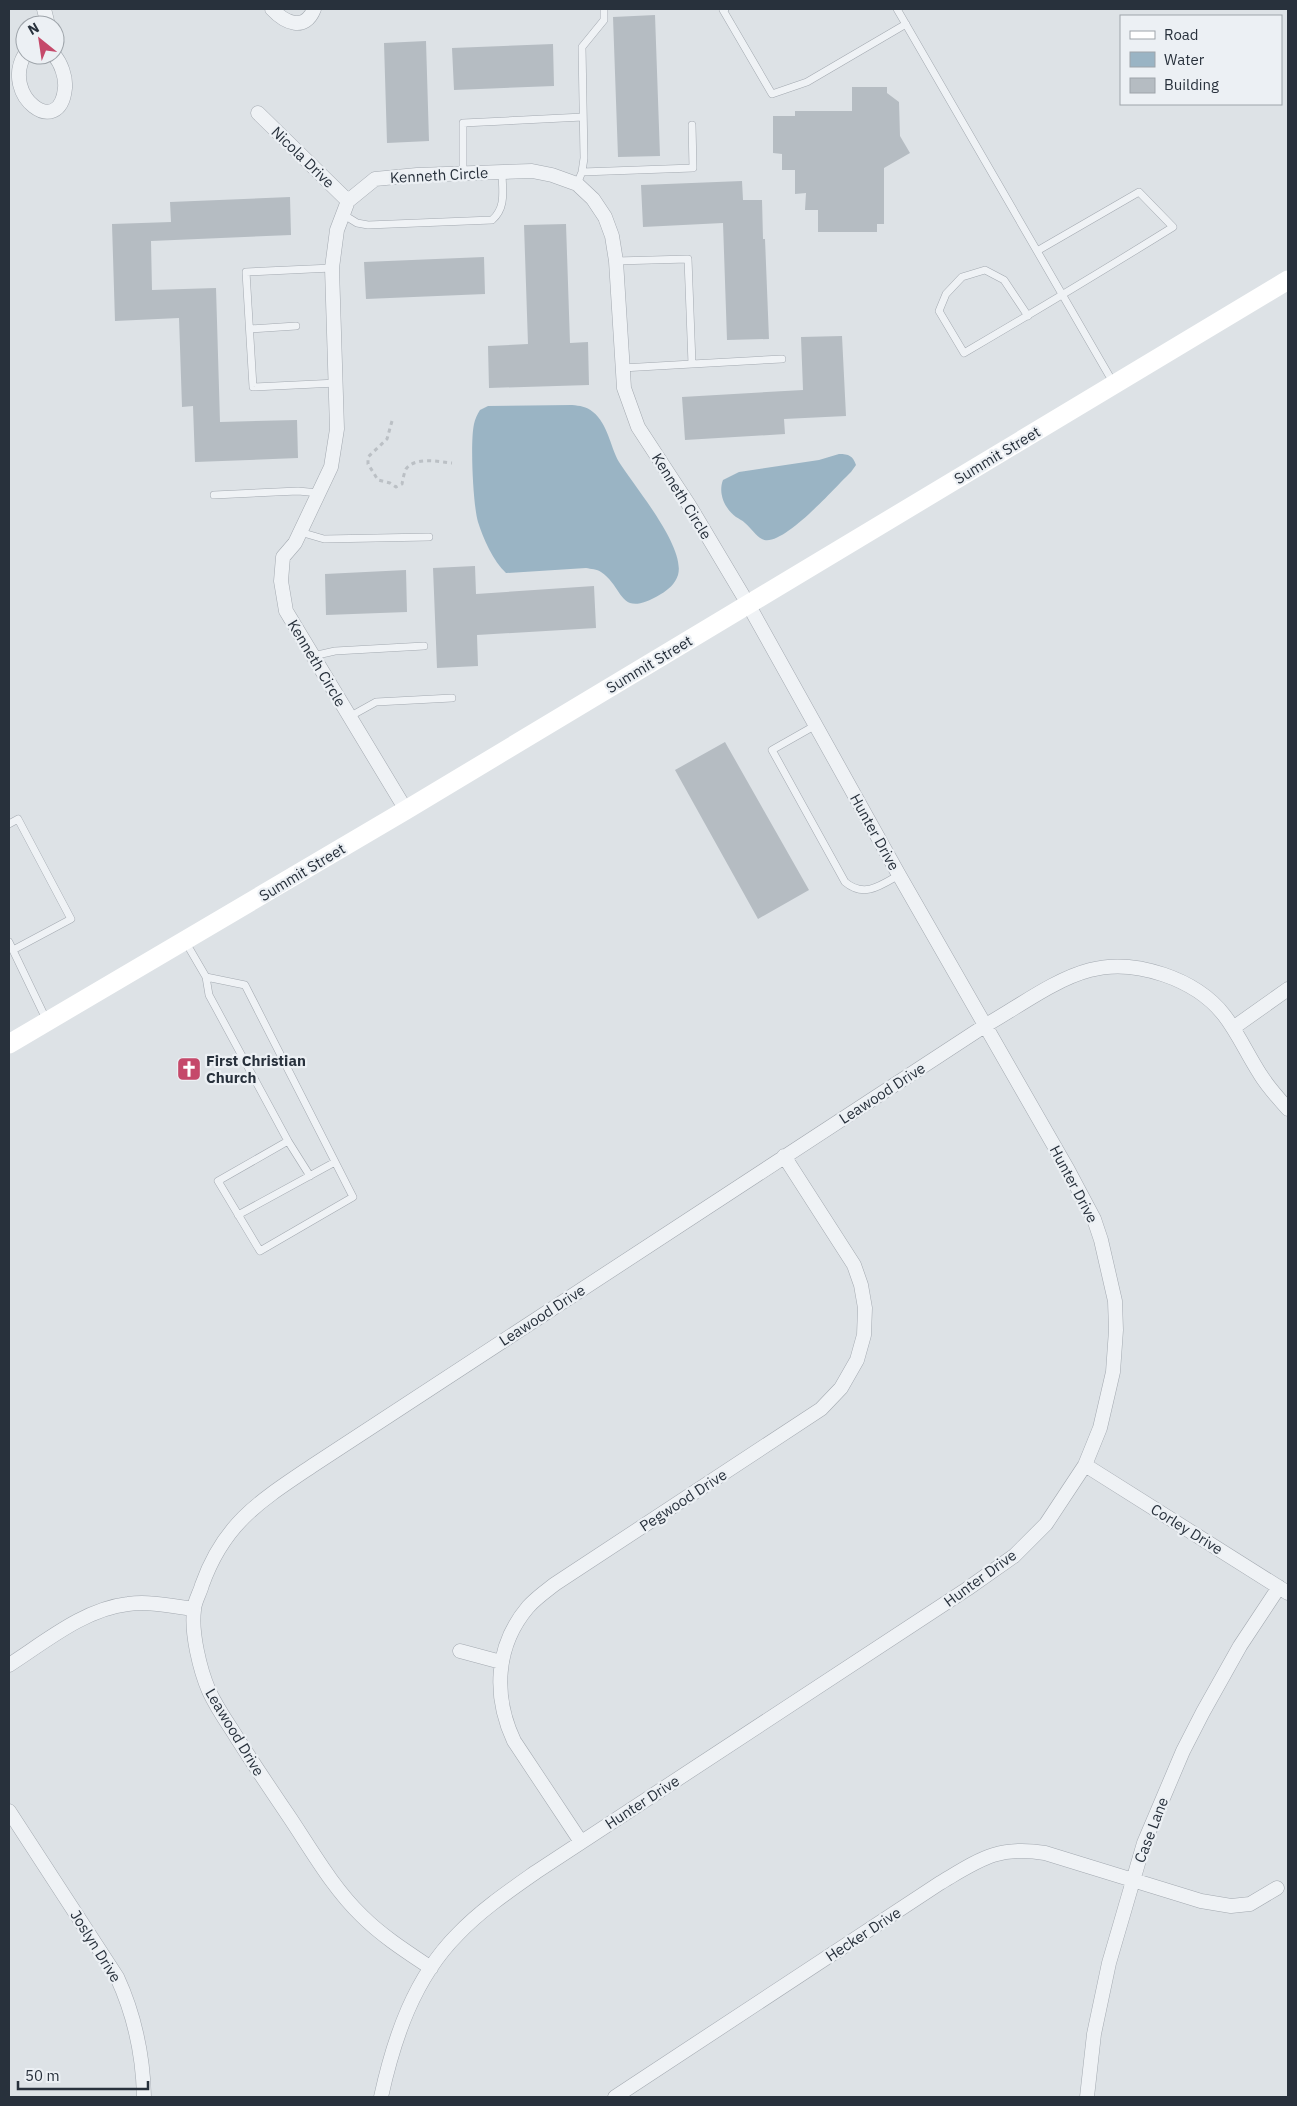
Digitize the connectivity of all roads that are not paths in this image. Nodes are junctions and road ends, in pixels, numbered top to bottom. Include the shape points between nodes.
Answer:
1 (272, 9) edge
2 (314, 9) edge
3 (604, 9) edge
4 (725, 9) edge
5 (897, 9) edge
6 (906, 24) junction
7 (17, 65) edge
8 (59, 65) edge
9 (258, 113) dead end
10 (583, 117) junction
11 (692, 125) dead end
12 (502, 172) junction
13 (463, 174) junction
14 (580, 178) junction
15 (348, 201) junction
16 (344, 215) junction
17 (1037, 251) junction
18 (616, 261) junction
19 (332, 268) junction
20 (1288, 280) edge
21 (1062, 296) junction
22 (1028, 316) junction
23 (296, 326) dead end
24 (250, 329) junction
25 (782, 359) dead end
26 (692, 364) junction
27 (621, 368) junction
28 (337, 382) junction
29 (1114, 384) junction
30 (320, 493) junction
31 (214, 495) dead end
32 (300, 532) junction
33 (429, 537) dead end
34 (748, 604) junction
35 (424, 646) dead end
36 (313, 656) junction
37 (452, 698) dead end
38 (349, 717) junction
39 (816, 725) junction
40 (406, 810) junction
41 (9, 824) edge
42 (899, 875) junction
43 (185, 941) junction
44 (9, 942) edge
45 (13, 950) junction
46 (206, 977) junction
47 (1288, 989) edge
48 (48, 1022) junction
49 (986, 1025) junction
50 (1233, 1028) junction
51 (9, 1044) edge
52 (1288, 1109) edge
53 (288, 1141) junction
54 (784, 1156) junction
55 (335, 1162) junction
56 (310, 1176) junction
57 (238, 1215) junction
58 (1085, 1465) junction
59 (1283, 1590) edge
60 (194, 1609) junction
61 (460, 1651) dead end
62 (501, 1662) junction
63 (9, 1665) edge
64 (9, 1811) edge
65 (581, 1842) junction
66 (1133, 1880) junction
67 (1277, 1888) dead end
68 (431, 1968) junction
69 (144, 2097) edge
70 (381, 2097) edge
71 (615, 2097) edge
72 (1087, 2097) edge

1 - 2 street via 281,19 292,23 304,21
3 - 10 lane via 604,20 582,47
4 - 6 lane via 772,94 807,82
5 - 6 lane
6 - 17 lane
7 - 8 street via 13,82 20,99 37,112 48,112 64,96 65,85
9 - 15 street, Nicola Drive
10 - 13 lane via 463,123
10 - 14 lane via 584,158
11 - 14 lane via 692,168
12 - 13 street, Kenneth Circle
12 - 14 street, Kenneth Circle via 539,172
12 - 16 lane via 502,204 500,213 492,220 368,225
13 - 15 street, Kenneth Circle via 375,179
14 - 18 street, Kenneth Circle via 605,217
15 - 16 street, Kenneth Circle
16 - 19 street, Kenneth Circle via 337,230
17 - 21 lane
17 - 21 lane via 1139,192 1174,226
18 - 26 lane via 688,259
18 - 27 street, Kenneth Circle
19 - 24 lane via 246,272
19 - 28 street, Kenneth Circle
20 - 29 main road, Summit Street
21 - 22 lane
21 - 29 lane
22 - 22 lane via 1004,280 985,270 962,277 946,294 939,311 964,353
23 - 24 lane
24 - 28 lane via 253,387
25 - 26 lane
26 - 27 lane
27 - 34 street, Kenneth Circle via 624,388 638,427 689,504
28 - 30 street, Kenneth Circle via 337,429 331,467
29 - 34 main road, Summit Street
30 - 31 lane
30 - 32 street, Kenneth Circle
32 - 33 lane via 324,539
32 - 36 street, Kenneth Circle via 283,558 281,582 286,610
34 - 39 street, Hunter Drive
34 - 40 main road, Summit Street
35 - 36 lane via 336,651
36 - 38 street, Kenneth Circle
37 - 38 lane via 376,702
38 - 40 street, Kenneth Circle
39 - 42 street, Hunter Drive
39 - 42 lane via 772,750 776,758 845,882 863,891 874,889
40 - 43 main road, Summit Street
41 - 45 lane via 18,819 71,919
42 - 49 street, Hunter Drive
43 - 46 lane
43 - 48 main road, Summit Street
44 - 45 lane
45 - 48 lane
46 - 53 lane via 209,995
46 - 55 lane via 245,985
47 - 50 street
48 - 51 main road, Summit Street
49 - 50 street, Leawood Drive via 1058,984 1090,970 1120,966 1150,970 1174,978 1203,996 1223,1013
49 - 54 street, Leawood Drive
49 - 58 street, Hunter Drive via 1094,1219 1109,1270 1115,1300 1113,1372 1100,1428
50 - 52 street, Leawood Drive via 1260,1074
53 - 56 lane
53 - 57 lane via 218,1182
54 - 60 street, Leawood Drive via 264,1498 238,1521 220,1545 209,1565
54 - 62 street, Pegwood Drive via 854,1265 865,1308 864,1335 857,1360 841,1388 821,1409 555,1584 528,1606 512,1632
55 - 56 lane
55 - 57 lane via 353,1198 260,1251
56 - 57 lane
58 - 59 street, Corley Drive
58 - 65 street, Hunter Drive via 1046,1524 1014,1556
59 - 66 street, Case Lane via 1236,1654 1183,1751 1144,1843
60 - 63 street via 150,1604 109,1607 60,1632
60 - 68 street, Leawood Drive via 202,1672 210,1693 252,1763 343,1896 383,1934
61 - 62 street
62 - 65 street, Pegwood Drive via 501,1699 514,1741
64 - 69 street, Joslyn Drive via 117,1977 138,2036 144,2069
65 - 68 street, Hunter Drive via 493,1903 457,1934
66 - 67 street, Hecker Drive via 1201,1901 1231,1906 1250,1904
66 - 71 street, Hecker Drive via 1025,1850 1001,1852 980,1859
66 - 72 street, Case Lane via 1109,1963 1096,2025
68 - 70 street, Hunter Drive via 403,2017

